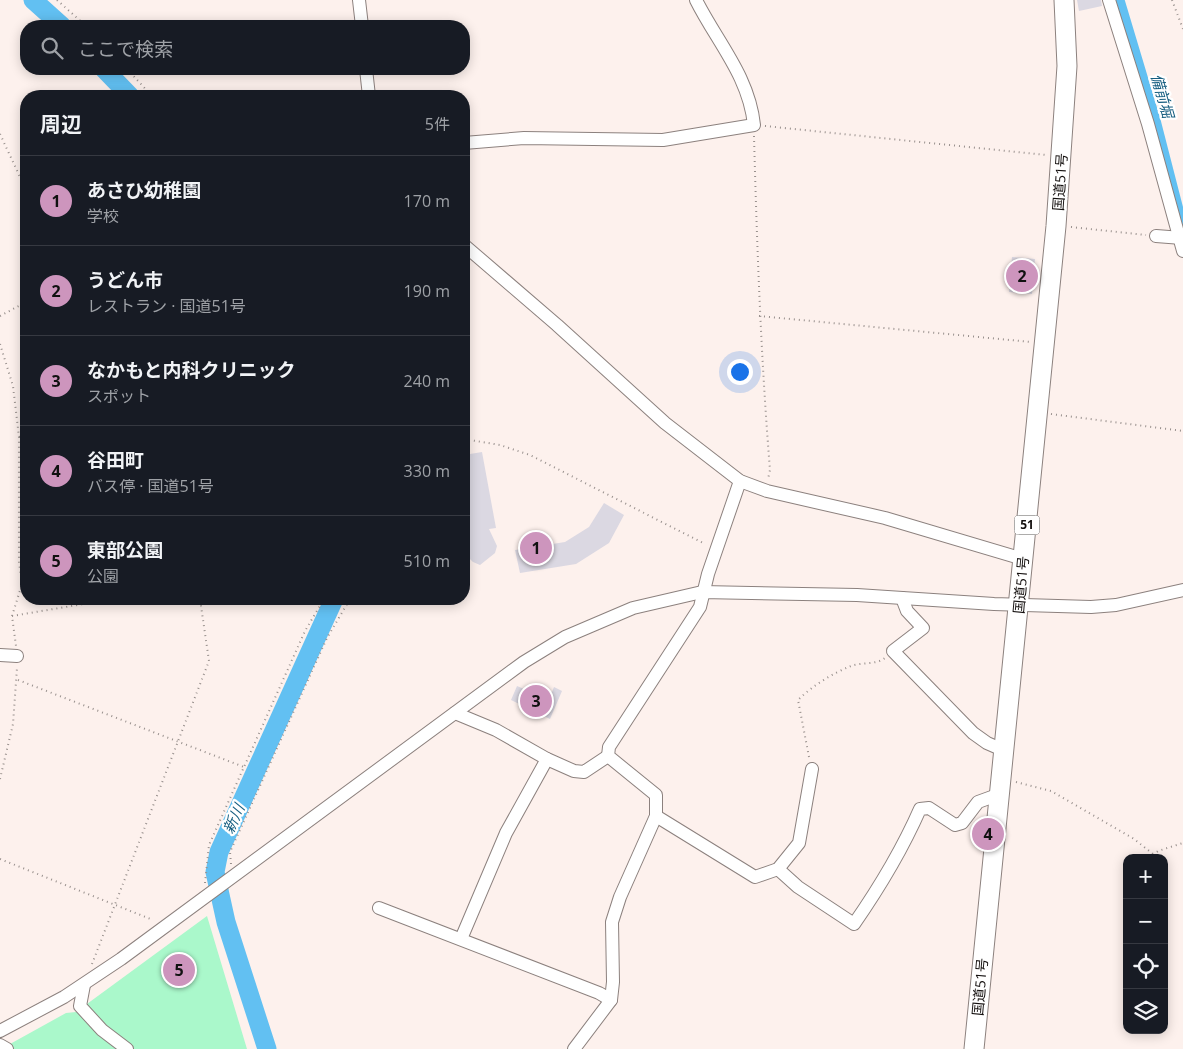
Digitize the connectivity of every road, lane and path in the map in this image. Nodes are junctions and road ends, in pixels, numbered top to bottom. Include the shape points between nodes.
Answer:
1 (57, 0) edge
2 (359, 0) edge
3 (696, 0) edge
4 (1064, 0) edge
5 (1110, 0) edge
6 (1172, 0) edge
7 (79, 20) edge
8 (361, 20) edge
9 (1183, 29) edge
10 (133, 75) edge
11 (367, 75) edge
12 (146, 90) edge
13 (368, 90) edge
14 (754, 125) junction
15 (0, 134) edge
16 (470, 142) edge
17 (1062, 157) junction
18 (20, 177) edge
19 (1056, 226) junction
20 (1156, 236) joint
21 (1180, 238) edge
22 (470, 250) edge
23 (1183, 251) edge
24 (20, 305) edge
25 (0, 316) edge
26 (760, 316) junction
27 (0, 344) edge
28 (1044, 344) junction
29 (1038, 413) junction
30 (1183, 430) edge
31 (19, 437) joint
32 (470, 440) edge
33 (740, 481) junction
34 (767, 491) junction
35 (717, 550) junction
36 (1023, 559) junction
37 (20, 569) edge
38 (20, 590) edge
39 (1183, 590) edge
40 (702, 592) junction
41 (902, 598) junction
42 (77, 605) edge
43 (201, 605) edge
44 (320, 605) edge
45 (346, 605) edge
46 (1019, 605) junction
47 (12, 616) junction
48 (893, 652) junction
49 (0, 656) edge
50 (17, 656) junction
51 (18, 680) junction
52 (455, 713) junction
53 (177, 742) junction
54 (1003, 750) junction
55 (608, 756) junction
56 (546, 759) junction
57 (245, 767) junction
58 (812, 769) joint
59 (0, 779) edge
60 (1000, 786) junction
61 (656, 816) junction
62 (1183, 843) edge
63 (1153, 854) joint
64 (0, 859) edge
65 (778, 869) junction
66 (232, 878) junction
67 (207, 897) junction
68 (114, 904) junction
69 (379, 908) dead end
70 (166, 928) junction
71 (461, 939) junction
72 (84, 985) junction
73 (611, 1000) junction
74 (0, 1031) edge
75 (0, 1045) edge
76 (7, 1049) edge
77 (127, 1049) edge
78 (574, 1049) edge
79 (974, 1049) edge

1 - 7 path
2 - 8 street
3 - 14 street via 735,64
4 - 17 highway, 国道51号 / 51 via 1066,66
5 - 21 street
6 - 9 path
10 - 12 path
11 - 13 street
14 - 16 street via 663,140 524,138
14 - 17 path
14 - 26 path
15 - 18 path
17 - 19 highway, 国道51号 / 51
19 - 20 path
19 - 28 highway, 国道51号 / 51
20 - 21 street
21 - 23 street
22 - 33 street via 665,423
24 - 25 path
26 - 28 path
26 - 34 path via 770,470
27 - 31 path via 13,386
28 - 29 highway, 国道51号 / 51
29 - 30 path
29 - 36 highway, 国道51号 / 51
31 - 37 path
32 - 35 path via 530,455
33 - 34 street
33 - 35 street
34 - 36 street via 885,518
35 - 40 street
36 - 46 highway, 国道51号 / 51
38 - 47 path
39 - 46 street via 1116,605
40 - 41 street
40 - 52 street via 633,608 574,633 524,662
40 - 55 street via 700,607 609,747
41 - 46 street
41 - 48 street via 913,620 923,628
42 - 47 path
43 - 53 path via 209,661
44 - 57 path via 305,631
45 - 66 path via 326,638 230,852
46 - 54 highway, 国道51号 / 51
47 - 50 path
48 - 54 street via 973,733
48 - 58 path via 881,661 852,666 808,690 798,700
49 - 50 street
50 - 51 path
51 - 53 path
51 - 59 path via 13,724
52 - 56 street via 521,742
52 - 66 street
53 - 57 path
53 - 68 path
54 - 60 highway, 国道51号 / 51
55 - 56 street via 584,772
55 - 61 street via 656,795
56 - 71 street via 506,833
57 - 67 path via 209,845
58 - 65 street via 799,843
60 - 63 path via 1051,791 1134,839
60 - 65 street via 978,802 962,823 955,825 929,808 920,809 910,834 854,924 798,887
60 - 79 highway, 国道51号 / 51
61 - 65 street via 755,877
61 - 73 street via 612,922
62 - 63 path
64 - 68 path
66 - 67 street
67 - 70 street
68 - 70 path
68 - 72 path
69 - 71 street
70 - 72 street
71 - 73 street
72 - 74 street
72 - 77 street via 80,1006 102,1030
73 - 78 street
75 - 76 street

